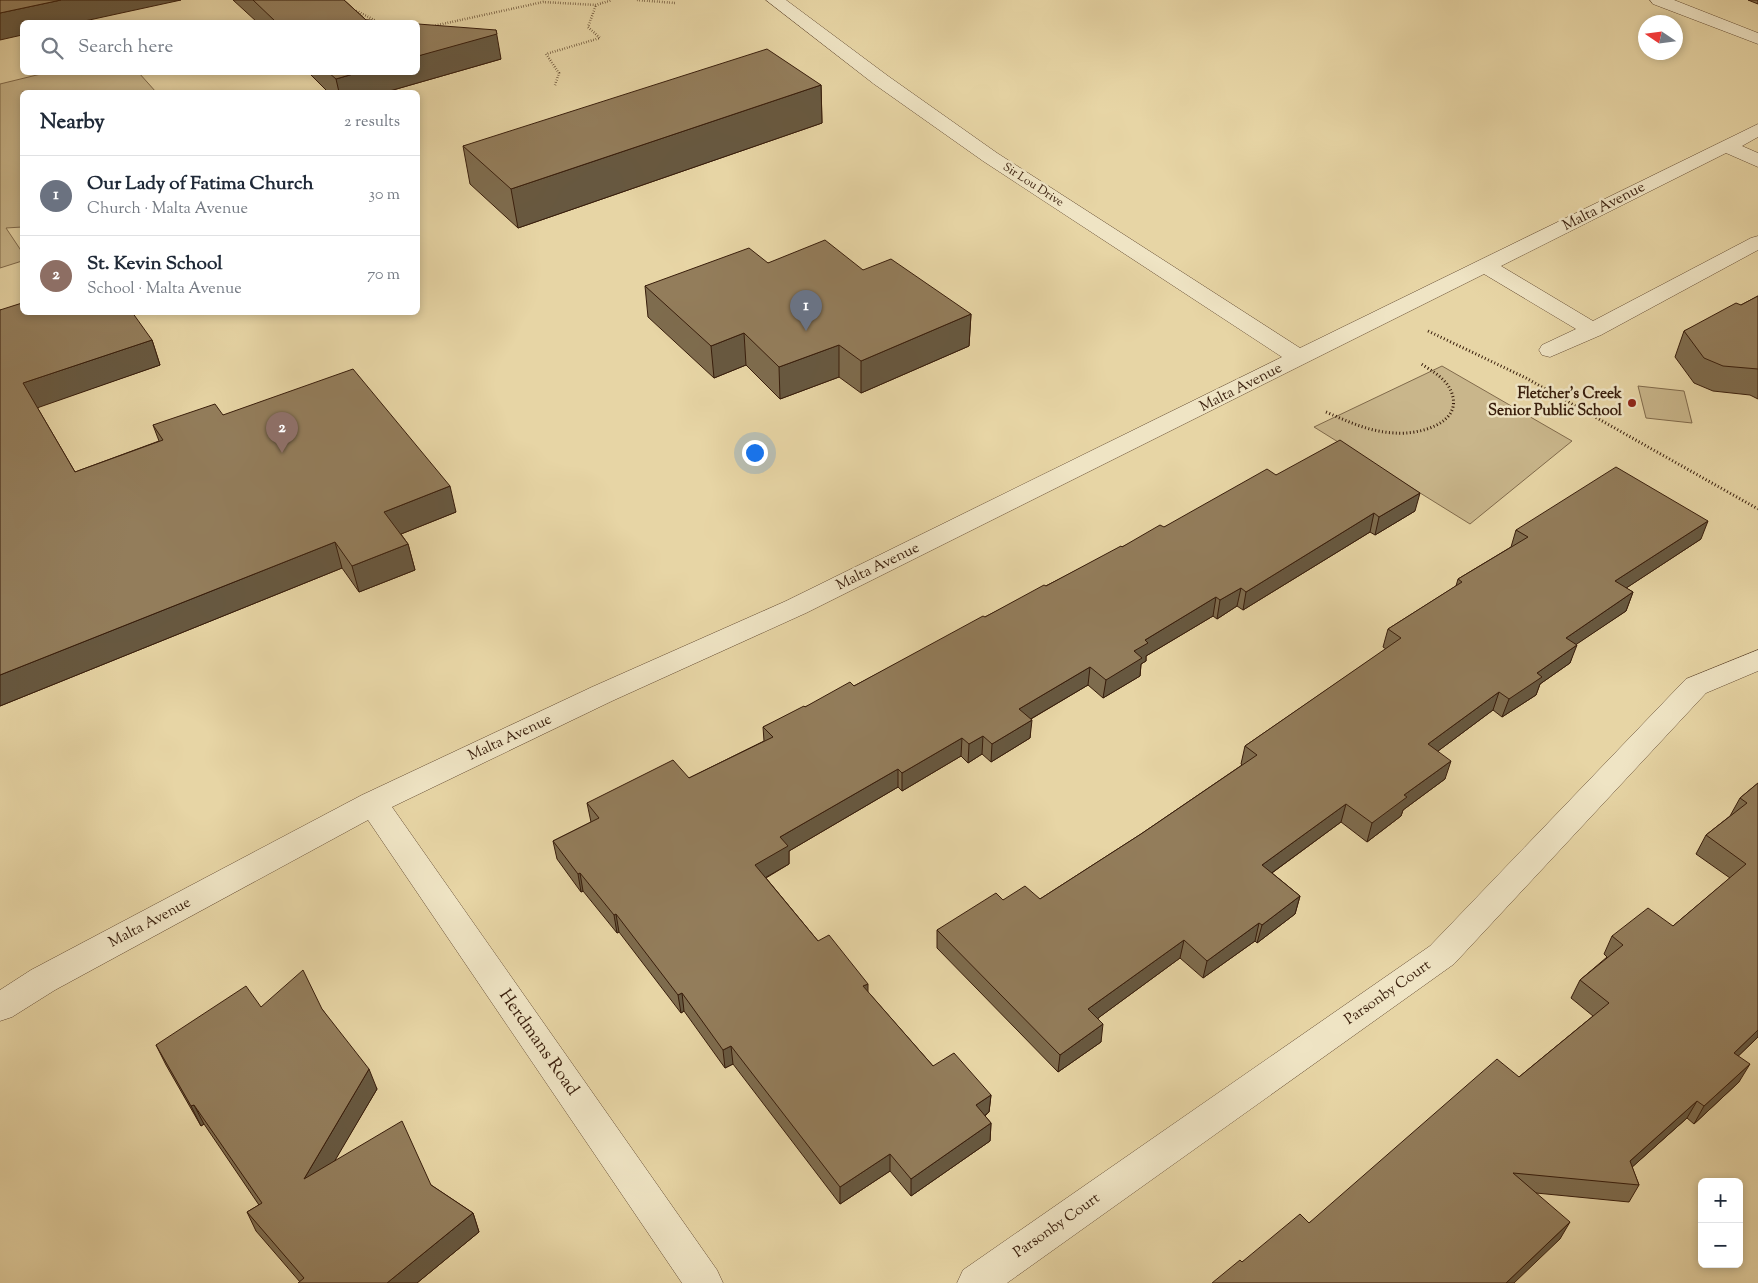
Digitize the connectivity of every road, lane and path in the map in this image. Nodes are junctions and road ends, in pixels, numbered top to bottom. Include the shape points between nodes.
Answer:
1 (612, 0) edge
2 (637, 0) edge
3 (775, 0) edge
4 (1659, 0) edge
5 (675, 3) dead end
6 (596, 4) junction
7 (349, 12) edge
8 (374, 20) edge
9 (427, 27) edge
10 (1758, 39) edge
11 (555, 85) dead end
12 (1758, 130) edge
13 (1727, 146) junction
14 (1758, 160) edge
15 (1758, 242) edge
16 (1486, 266) junction
17 (1391, 313) junction
18 (1593, 330) junction
19 (1550, 350) dead end
20 (1300, 358) junction
21 (1420, 363) dead end
22 (1326, 412) dead end
23 (1758, 509) edge
24 (1758, 660) edge
25 (373, 803) junction
26 (0, 1007) edge
27 (704, 1283) edge
28 (976, 1283) edge

1 - 6 path
2 - 5 path
3 - 20 street, Sir Lou Drive via 990,157
4 - 10 street
6 - 9 path via 543,2
6 - 11 path via 588,27 600,38 546,54 558,74
7 - 8 path
12 - 13 street, Malta Avenue
13 - 14 street
13 - 16 street, Malta Avenue
15 - 18 street
16 - 17 street, Malta Avenue
16 - 18 street
17 - 20 street, Malta Avenue
17 - 23 path via 1526,378
18 - 19 street
20 - 25 street, Malta Avenue via 796,607 602,694
21 - 22 path via 1442,379 1451,392 1453,404 1448,416 1436,426 1397,434 1354,425
24 - 28 street, Parsonby Court via 1696,686 1442,955
25 - 26 street, Malta Avenue via 42,980
25 - 27 street, Herdmans Road

